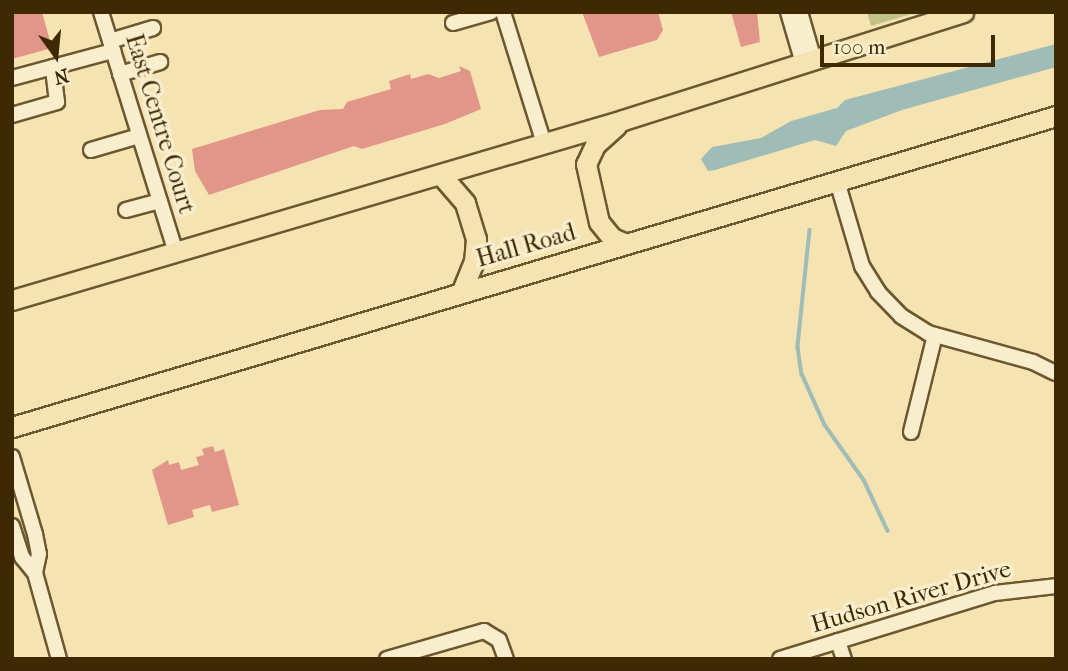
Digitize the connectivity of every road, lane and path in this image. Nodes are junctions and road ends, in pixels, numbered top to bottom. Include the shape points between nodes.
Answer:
1 (101, 12) edge
2 (491, 12) edge
3 (503, 12) edge
4 (788, 12) edge
5 (800, 12) edge
6 (963, 12) edge
7 (453, 23) dead end
8 (153, 28) dead end
9 (111, 46) junction
10 (807, 58) junction
11 (160, 62) dead end
12 (53, 67) junction
13 (120, 74) junction
14 (12, 78) edge
15 (12, 115) edge
16 (1056, 116) edge
17 (623, 120) junction
18 (139, 136) junction
19 (544, 144) junction
20 (91, 150) dead end
21 (441, 176) junction
22 (837, 181) junction
23 (160, 201) junction
24 (126, 210) dead end
25 (624, 243) junction
26 (175, 249) junction
27 (462, 290) junction
28 (12, 300) edge
29 (935, 335) junction
30 (1056, 373) edge
31 (12, 427) edge
32 (911, 432) dead end
33 (12, 457) edge
34 (31, 520) junction
35 (12, 525) edge
36 (35, 573) junction
37 (1056, 586) edge
38 (838, 641) junction
39 (59, 659) edge
40 (387, 659) edge
41 (506, 659) edge
42 (780, 659) edge
43 (844, 659) edge

1 - 9 street, East Centre Court
2 - 7 street
3 - 19 street
4 - 10 street
5 - 10 street
6 - 10 highway
8 - 9 street
9 - 12 street
9 - 13 street, East Centre Court
10 - 17 highway
11 - 13 street
12 - 14 street
12 - 15 street via 57,102
13 - 18 street, East Centre Court
16 - 22 highway, Hall Road
17 - 19 highway
17 - 25 highway via 595,145 586,164 600,222 612,238
18 - 20 street
18 - 23 street, East Centre Court
19 - 21 highway
21 - 26 highway
21 - 27 highway via 465,203 475,239 474,261
22 - 25 highway, Hall Road
22 - 29 street via 869,279 901,316
23 - 24 street
23 - 26 street, East Centre Court
25 - 27 highway, Hall Road
26 - 28 highway
27 - 31 highway, Hall Road
29 - 30 street via 1033,362
29 - 32 street
33 - 34 street
34 - 35 street
34 - 36 street via 39,554
35 - 36 street via 22,557
36 - 39 street
37 - 38 street, Hudson River Drive via 995,593
38 - 42 street, Hudson River Drive
38 - 43 street
40 - 41 street via 475,632 492,633

